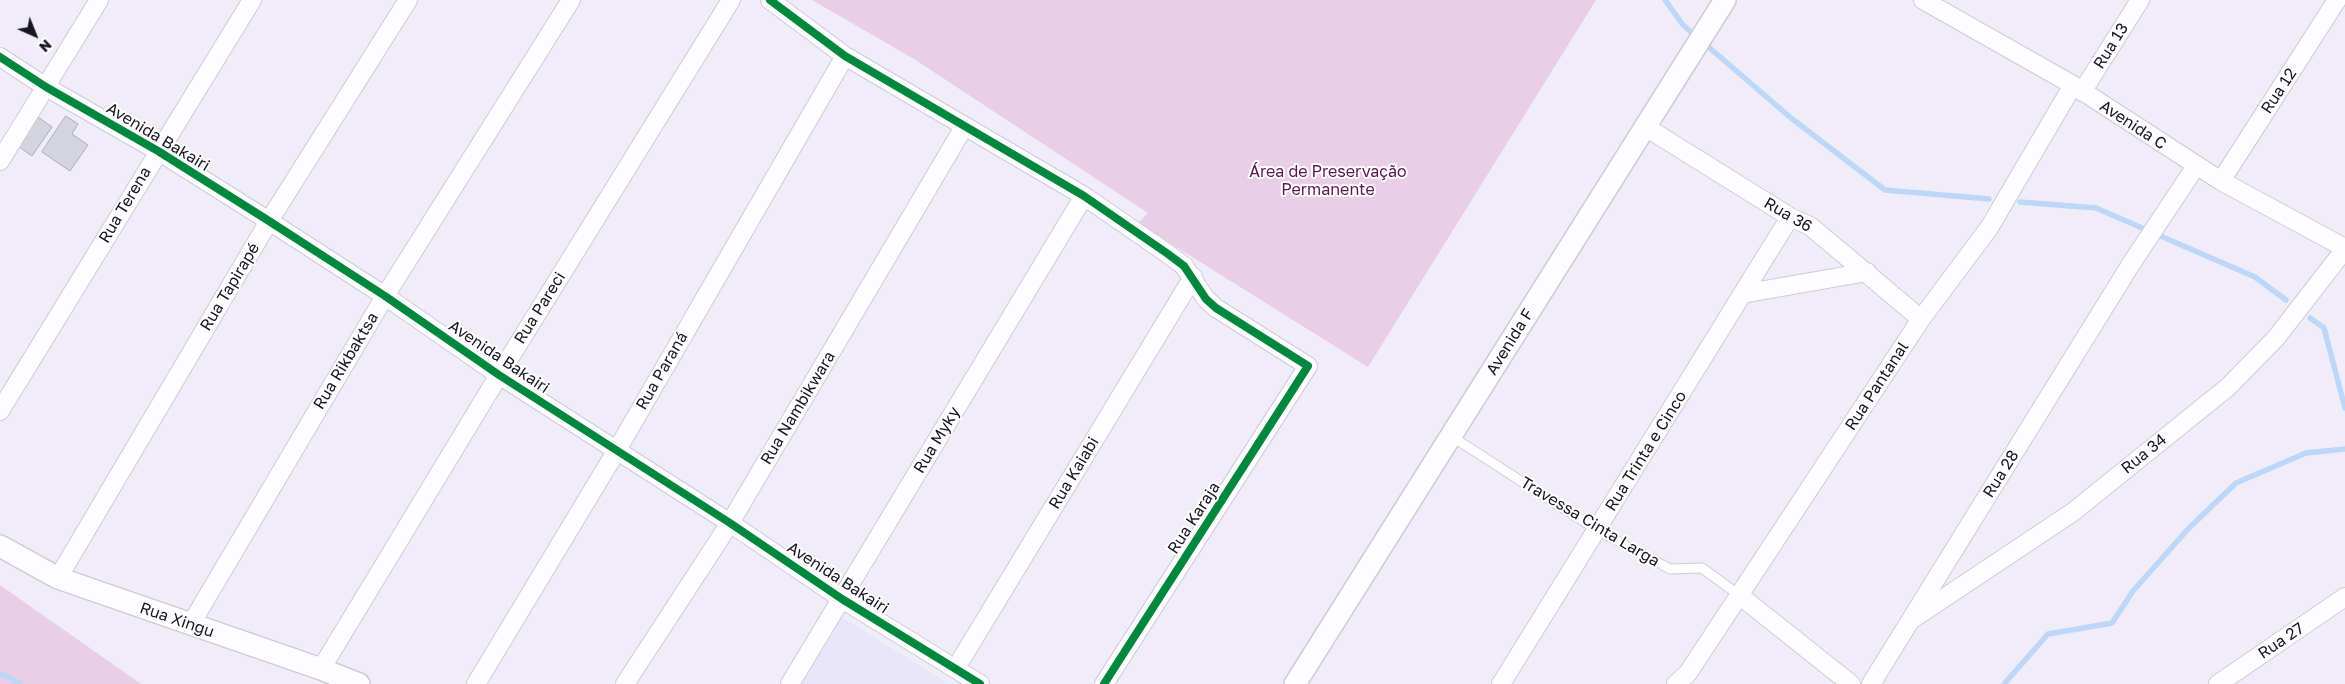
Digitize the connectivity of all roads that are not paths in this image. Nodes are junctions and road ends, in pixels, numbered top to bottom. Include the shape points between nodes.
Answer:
1 (99, 0) edge
2 (252, 0) edge
3 (408, 0) edge
4 (571, 0) edge
5 (732, 0) edge
6 (770, 0) edge
7 (1725, 0) edge
8 (2140, 0) edge
9 (2337, 0) edge
10 (1926, 1) edge
11 (845, 56) junction
12 (0, 57) edge
13 (46, 87) junction
14 (2078, 89) junction
15 (1644, 126) junction
16 (964, 127) junction
17 (158, 151) junction
18 (0, 161) edge
19 (2196, 166) junction
20 (2221, 181) junction
21 (1084, 196) junction
22 (1790, 218) junction
23 (269, 221) junction
24 (2345, 248) edge
25 (1867, 272) junction
26 (1193, 277) junction
27 (1742, 294) junction
28 (385, 296) junction
29 (1921, 319) junction
30 (499, 375) junction
31 (0, 411) edge
32 (1451, 436) junction
33 (617, 450) junction
34 (730, 523) junction
35 (1597, 530) junction
36 (0, 546) edge
37 (58, 578) junction
38 (1739, 595) junction
39 (2345, 597) edge
40 (842, 599) junction
41 (1909, 621) junction
42 (191, 624) junction
43 (956, 668) junction
44 (321, 669) junction
45 (359, 684) edge
46 (476, 684) edge
47 (625, 684) edge
48 (790, 684) edge
49 (980, 684) edge
50 (1104, 684) edge
51 (1295, 684) edge
52 (1501, 684) edge
53 (1676, 684) edge
54 (1851, 684) edge
55 (1871, 684) edge
56 (2218, 684) edge

1 - 13 street
2 - 17 street, Rua Terena
3 - 23 street, Rua Tapirapé
4 - 28 street, Rua Rikbaktsa
5 - 30 street, Rua Pareci
6 - 11 street
7 - 15 street, Avenida F
8 - 14 street, Rua 13
9 - 20 street, Rua 12
10 - 14 street, Avenida C
11 - 16 street
11 - 33 street, Rua Paraná
12 - 13 street, Avenida Bakairi
13 - 17 street, Avenida Bakairi
13 - 18 street
14 - 19 street, Avenida C
14 - 29 street, Rua Pantanal via 1988,228
15 - 22 street, Rua 36
15 - 32 street, Avenida F
16 - 21 street
16 - 34 street, Rua Nambikwara
17 - 23 street, Avenida Bakairi
17 - 31 street, Rua Terena
19 - 20 street, Avenida C
19 - 41 street, Rua 28
20 - 24 street, Avenida C
21 - 26 street via 1168,254
21 - 40 street, Rua Myky
22 - 25 street, Rua 36 via 1810,226
22 - 27 street, Rua Trinta e Cinco
23 - 28 street, Avenida Bakairi
23 - 37 street, Rua Tapirapé
24 - 41 street, Rua 34 via 2276,338 2228,386 2073,512
25 - 27 street
25 - 29 street, Rua 36
26 - 43 street, Rua Kaiabi
26 - 50 street, Rua Karaja via 1197,288 1216,308 1308,366
27 - 35 street, Rua Trinta e Cinco
28 - 30 street, Avenida Bakairi
28 - 42 street, Rua Rikbaktsa
29 - 38 street, Rua Pantanal
30 - 33 street, Avenida Bakairi
30 - 44 street, Rua Pareci
32 - 35 lane, Travessa Cinta Larga
32 - 51 street, Avenida F
33 - 34 street, Avenida Bakairi
33 - 46 street, Rua Paraná
34 - 40 street, Avenida Bakairi
34 - 47 street, Rua Nambikwara
35 - 38 lane, Travessa Cinta Larga via 1670,568 1702,568
35 - 52 street, Rua Trinta e Cinco
36 - 37 street, Rua Xingu
37 - 42 street, Rua Xingu
38 - 53 street, Rua Pantanal via 1688,674
38 - 54 street, Travessa Cinta Larga
39 - 56 street, Rua 27
40 - 43 street, Avenida Bakairi
40 - 48 street, Rua Myky
41 - 55 street, Rua 28
42 - 44 street, Rua Xingu
43 - 49 street, Avenida Bakairi
44 - 45 street, Rua Xingu

